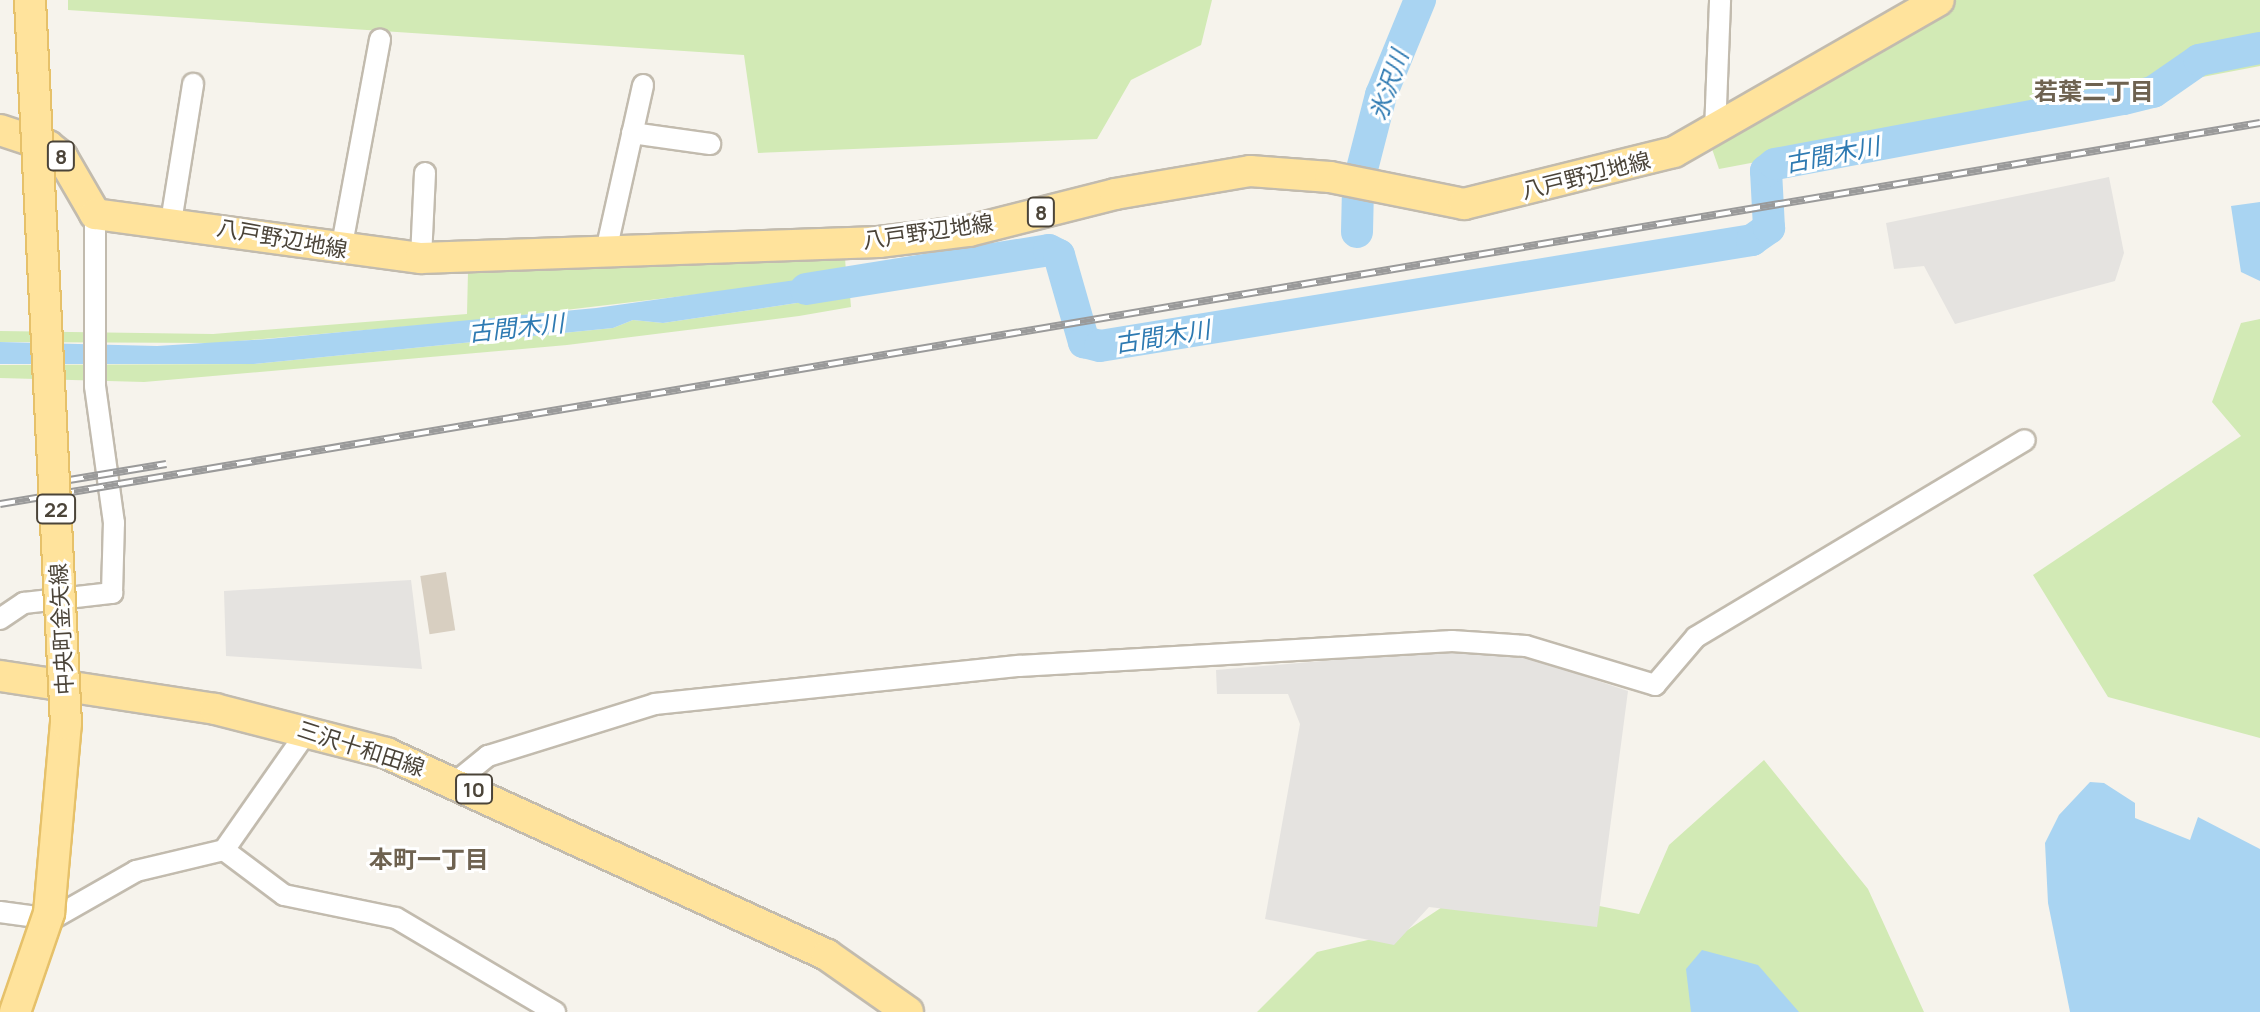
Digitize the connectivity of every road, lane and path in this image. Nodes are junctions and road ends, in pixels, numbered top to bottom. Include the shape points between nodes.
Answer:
1 (30, 0) edge
2 (1720, 0) edge
3 (1939, 0) edge
4 (380, 40) dead end
5 (193, 84) dead end
6 (643, 85) dead end
7 (0, 130) edge
8 (1715, 132) junction
9 (632, 133) junction
10 (710, 144) dead end
11 (425, 173) dead end
12 (95, 214) junction
13 (171, 222) junction
14 (341, 250) junction
15 (606, 251) junction
16 (421, 258) junction
17 (2025, 440) dead end
18 (0, 619) edge
19 (0, 676) edge
20 (308, 730) junction
21 (457, 781) junction
22 (224, 850) junction
23 (0, 912) edge
24 (15, 1012) edge
25 (555, 1012) edge
26 (908, 1012) edge

1 - 24 main road, 中央町金矢線 / 22, bridge via 66,724 49,913
2 - 8 street
3 - 8 main road, 八戸野辺地線 / 8
4 - 14 street
5 - 13 street
6 - 9 street
7 - 12 main road, 8 via 48,146 62,157
8 - 15 main road, 八戸野辺地線 / 8 via 1624,169 1464,204 1279,170 1205,177 909,238
9 - 10 street
9 - 15 street
11 - 16 street
12 - 13 main road, 八戸野辺地線 / 8
12 - 18 street via 95,386 114,523 112,593 24,603
13 - 14 main road, 八戸野辺地線 / 8 via 302,238
14 - 16 main road, 八戸野辺地線 / 8
15 - 16 main road, 八戸野辺地線 / 8
17 - 21 street via 1696,637 1655,685 1526,646 1452,641 1019,666 655,704 488,756
19 - 20 main road, 三沢十和田線 / 10
20 - 21 main road, 三沢十和田線 / 10
20 - 22 street
21 - 26 main road, 三沢十和田線 / 10 via 827,955
22 - 23 street via 136,871 52,919
22 - 25 street via 284,895 396,918

